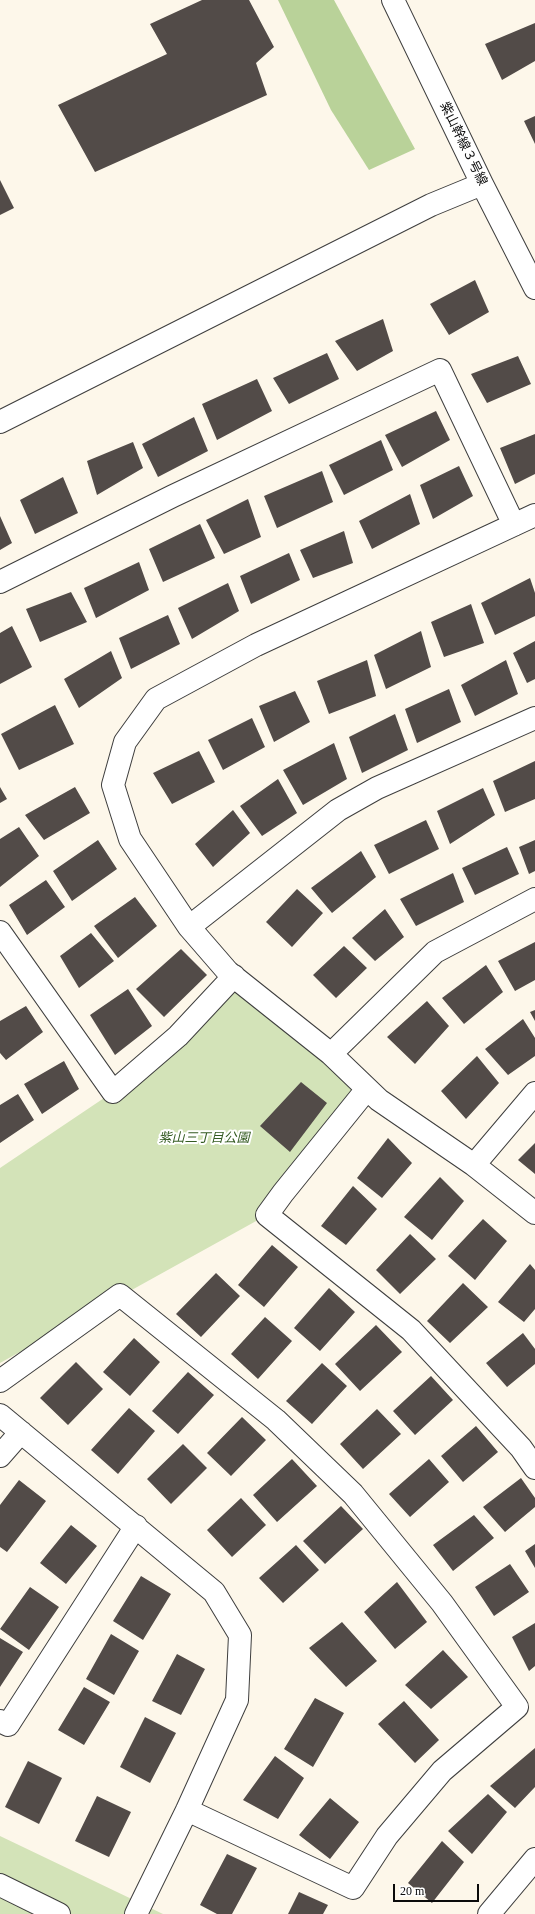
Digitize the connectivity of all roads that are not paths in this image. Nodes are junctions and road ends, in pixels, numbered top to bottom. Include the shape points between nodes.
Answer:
1 (393, 0) edge
2 (482, 184) junction
3 (535, 287) edge
4 (0, 422) edge
5 (535, 515) edge
6 (514, 525) junction
7 (0, 582) edge
8 (535, 718) edge
9 (535, 899) edge
10 (189, 927) junction
11 (0, 932) edge
12 (234, 976) junction
13 (330, 1054) junction
14 (367, 1089) junction
15 (535, 1092) edge
16 (474, 1165) junction
17 (535, 1213) edge
18 (0, 1381) edge
19 (0, 1414) edge
20 (21, 1432) junction
21 (0, 1456) edge
22 (535, 1468) edge
23 (136, 1526) junction
24 (0, 1721) edge
25 (187, 1810) junction
26 (535, 1859) edge
27 (0, 1884) edge
28 (59, 1914) edge
29 (136, 1914) edge
30 (489, 1914) edge

1 - 2 street, 紫山幹線３号線
2 - 3 street, 紫山幹線３号線
2 - 4 street via 430,205
5 - 6 street
6 - 7 street via 440,370 173,496
6 - 10 street via 256,645 156,699 125,742 113,785 130,839
8 - 10 street via 377,788 338,810
9 - 13 street via 435,952
10 - 12 street
11 - 12 street via 113,1092 178,1036
12 - 13 street
13 - 14 street
14 - 16 street via 379,1100
14 - 22 street via 267,1215 411,1330 521,1448
15 - 16 street
16 - 17 street
18 - 25 street via 120,1295 276,1420 353,1494 442,1603 517,1707 442,1771 387,1836 353,1888
19 - 20 street
20 - 21 street
20 - 23 street
23 - 24 street via 8,1725
23 - 25 street via 214,1592 240,1635 237,1700
25 - 29 street
26 - 30 street
27 - 28 street

